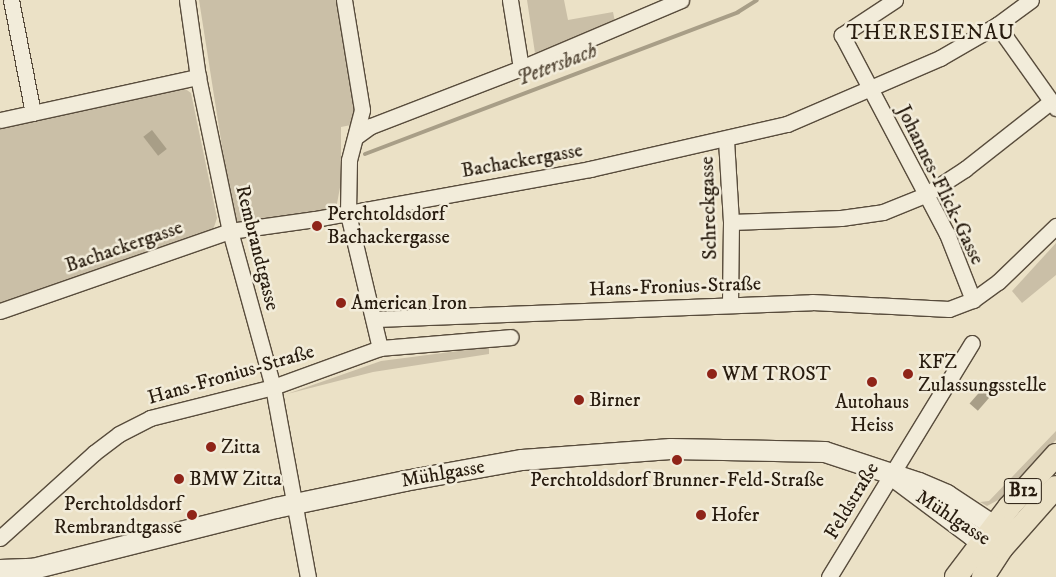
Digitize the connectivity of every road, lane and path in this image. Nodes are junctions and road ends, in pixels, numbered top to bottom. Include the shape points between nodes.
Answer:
1 (11, 0) edge
2 (187, 0) edge
3 (344, 0) edge
4 (510, 0) edge
5 (681, 0) edge
6 (895, 0) edge
7 (1031, 0) edge
8 (997, 25) junction
9 (521, 68) junction
10 (198, 77) junction
11 (870, 88) junction
12 (1053, 105) edge
13 (33, 113) junction
14 (0, 120) edge
15 (357, 136) junction
16 (726, 140) junction
17 (925, 195) junction
18 (348, 214) junction
19 (731, 222) junction
20 (1056, 226) edge
21 (230, 231) junction
22 (973, 300) junction
23 (730, 304) junction
24 (0, 311) edge
25 (376, 320) junction
26 (511, 336) dead end
27 (972, 343) dead end
28 (380, 348) junction
29 (273, 387) junction
30 (1056, 455) edge
31 (891, 474) junction
32 (1056, 487) edge
33 (296, 504) junction
34 (0, 538) edge
35 (992, 539) junction
36 (0, 570) edge
37 (308, 577) edge
38 (829, 577) edge
39 (956, 577) edge
40 (982, 577) edge

1 - 13 street
2 - 10 street, Rembrandtgasse
3 - 15 street via 362,110
4 - 9 street
5 - 9 street
6 - 11 street, Johannes-Flick-Gasse via 842,35
7 - 8 street, Bachackergasse
8 - 11 street, Bachackergasse via 940,58
8 - 12 street
9 - 15 street via 371,126
10 - 13 street
10 - 21 street, Rembrandtgasse
11 - 16 street, Bachackergasse via 787,124
11 - 17 street, Johannes-Flick-Gasse
12 - 17 street
13 - 14 street
15 - 18 street via 349,160
16 - 18 street, Bachackergasse
16 - 19 street, Schreckgasse
17 - 19 street via 883,212 841,218
17 - 22 street, Johannes-Flick-Gasse via 947,234
18 - 21 street, Bachackergasse
18 - 25 street
19 - 23 street, Schreckgasse
20 - 22 street, Hans-Fronius-Straße via 998,282
21 - 24 street, Bachackergasse
21 - 29 street, Rembrandtgasse
22 - 23 street, Hans-Fronius-Straße via 949,309 812,302
23 - 25 street, Hans-Fronius-Straße
25 - 28 street
26 - 28 street, Hans-Fronius-Straße
27 - 31 street, Feldstraße
28 - 29 street, Hans-Fronius-Straße
29 - 33 street, Rembrandtgasse
29 - 34 street, Hans-Fronius-Straße via 150,418 118,434
30 - 35 main road, B12
31 - 33 street, Mühlgasse via 825,452 671,448 522,460
31 - 35 street, Mühlgasse via 913,494
31 - 38 street, Feldstraße
32 - 35 main road, B12
33 - 36 street, Mühlgasse via 33,569
33 - 37 street, Rembrandtgasse
35 - 39 main road, B12
35 - 40 main road, B12

